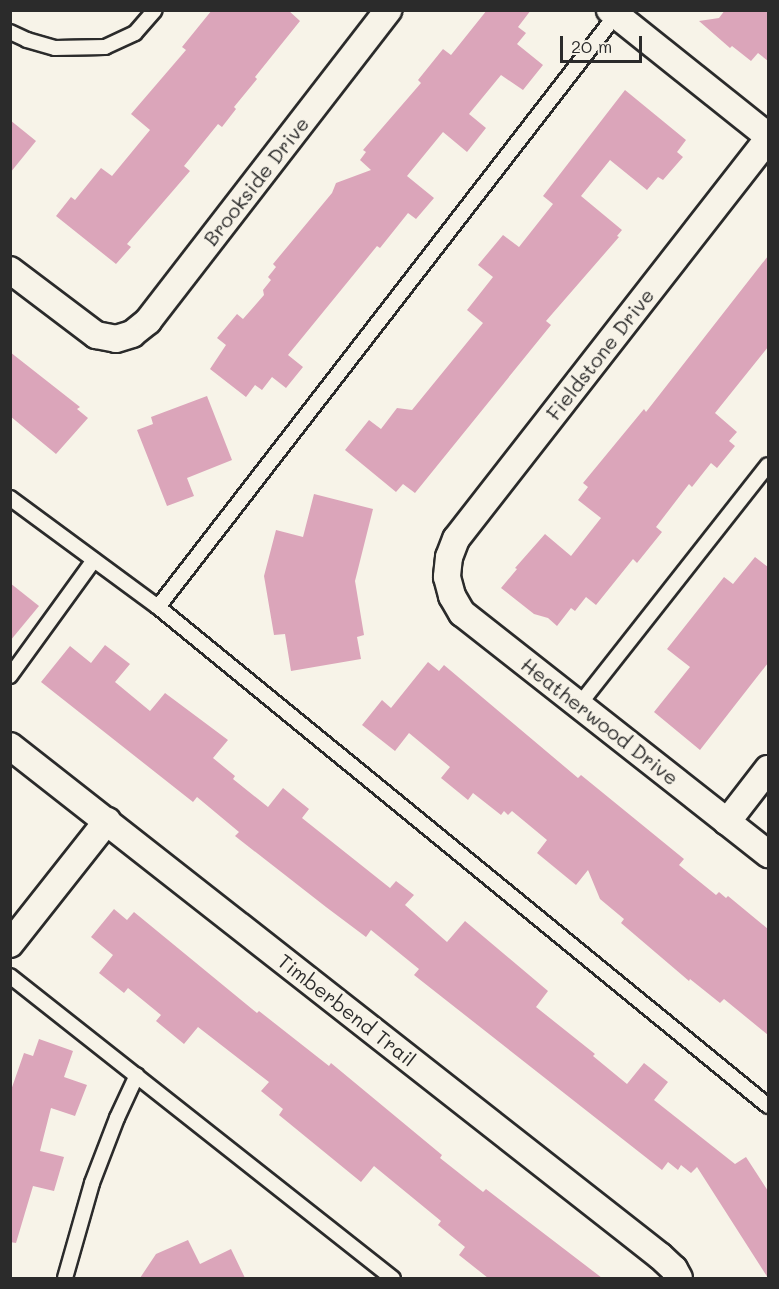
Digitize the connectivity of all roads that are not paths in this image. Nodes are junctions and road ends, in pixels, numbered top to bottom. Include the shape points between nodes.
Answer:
1 (155, 10) edge
2 (388, 10) edge
3 (615, 12) edge
4 (10, 32) edge
5 (768, 137) edge
6 (10, 270) edge
7 (768, 465) edge
8 (10, 498) edge
9 (94, 560) junction
10 (447, 577) joint
11 (158, 607) junction
12 (10, 676) edge
13 (579, 705) junction
14 (10, 746) edge
15 (768, 769) edge
16 (107, 821) junction
17 (728, 822) junction
18 (768, 854) edge
19 (10, 944) edge
20 (10, 976) edge
21 (137, 1075) junction
22 (768, 1106) edge
23 (65, 1278) edge
24 (393, 1278) edge
25 (679, 1278) edge

1 - 4 lane via 135,33 105,47 55,48
2 - 6 street, Brookside Drive via 148,321 132,334 116,339 96,335
3 - 5 street
3 - 11 lane
5 - 10 street, Fieldstone Drive via 456,539
7 - 13 lane
8 - 9 lane
9 - 11 lane
9 - 12 lane
10 - 13 street, Heatherwood Drive via 462,613
11 - 22 lane
13 - 17 street, Heatherwood Drive
14 - 16 street, Timberbend Trail
15 - 17 street
16 - 19 street
16 - 25 street, Timberbend Trail via 660,1256
17 - 18 street, Heatherwood Drive
20 - 21 lane
21 - 23 lane via 92,1183
21 - 24 lane

